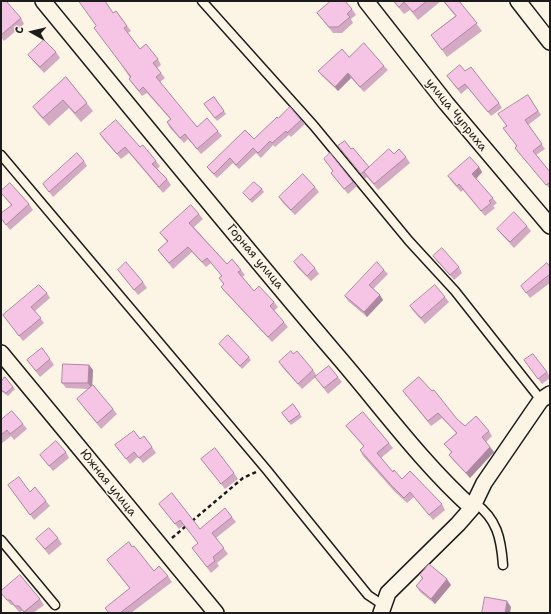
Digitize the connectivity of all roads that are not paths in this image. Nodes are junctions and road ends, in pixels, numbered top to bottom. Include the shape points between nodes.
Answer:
1 (43, 1) edge
2 (202, 1) edge
3 (366, 1) edge
4 (518, 1) edge
5 (550, 42) edge
6 (1, 155) edge
7 (550, 226) edge
8 (1, 353) edge
9 (545, 397) edge
10 (473, 505) junction
11 (1, 540) edge
12 (503, 565) dead end
13 (55, 605) dead end
14 (382, 609) edge
15 (216, 613) edge

1 - 10 street, Горная улица via 403,434 454,491
2 - 9 lane via 323,136 409,242
3 - 7 street, улица Чуприха via 446,103
4 - 5 street
6 - 14 lane
8 - 15 street, Южная улица
9 - 10 street via 484,483
10 - 12 lane via 487,512 496,528
10 - 14 street via 458,524 393,587
11 - 13 lane

